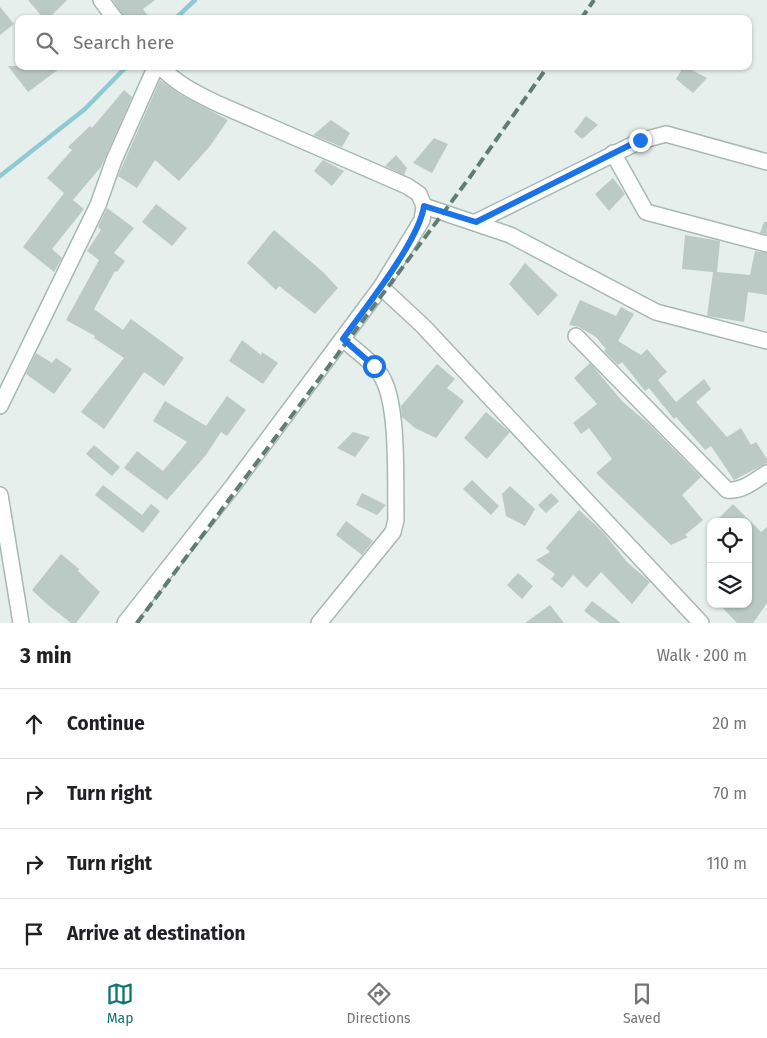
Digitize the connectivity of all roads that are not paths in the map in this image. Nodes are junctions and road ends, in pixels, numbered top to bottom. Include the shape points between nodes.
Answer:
1 (101, 0) edge
2 (111, 15) edge
3 (156, 70) edge
4 (162, 70) edge
5 (613, 153) junction
6 (767, 162) edge
7 (424, 206) junction
8 (476, 222) junction
9 (767, 244) edge
10 (380, 287) junction
11 (576, 336) dead end
12 (343, 339) junction
13 (767, 341) edge
14 (0, 406) edge
15 (767, 473) edge
16 (0, 495) edge
17 (21, 623) edge
18 (125, 623) edge
19 (319, 623) edge
20 (701, 623) edge

1 - 2 street
3 - 14 street via 114,160 98,205
4 - 7 street via 188,89 216,103 407,186 418,194
5 - 6 street via 640,140 666,134
5 - 8 street
5 - 9 street via 646,212
7 - 8 street
7 - 10 street via 422,220
8 - 13 street via 510,235 656,312
10 - 12 street
10 - 20 street via 423,326
11 - 15 street via 727,490 734,491
12 - 18 street
12 - 19 street via 374,366 384,380 389,396 395,441 396,520 393,532
16 - 17 street

